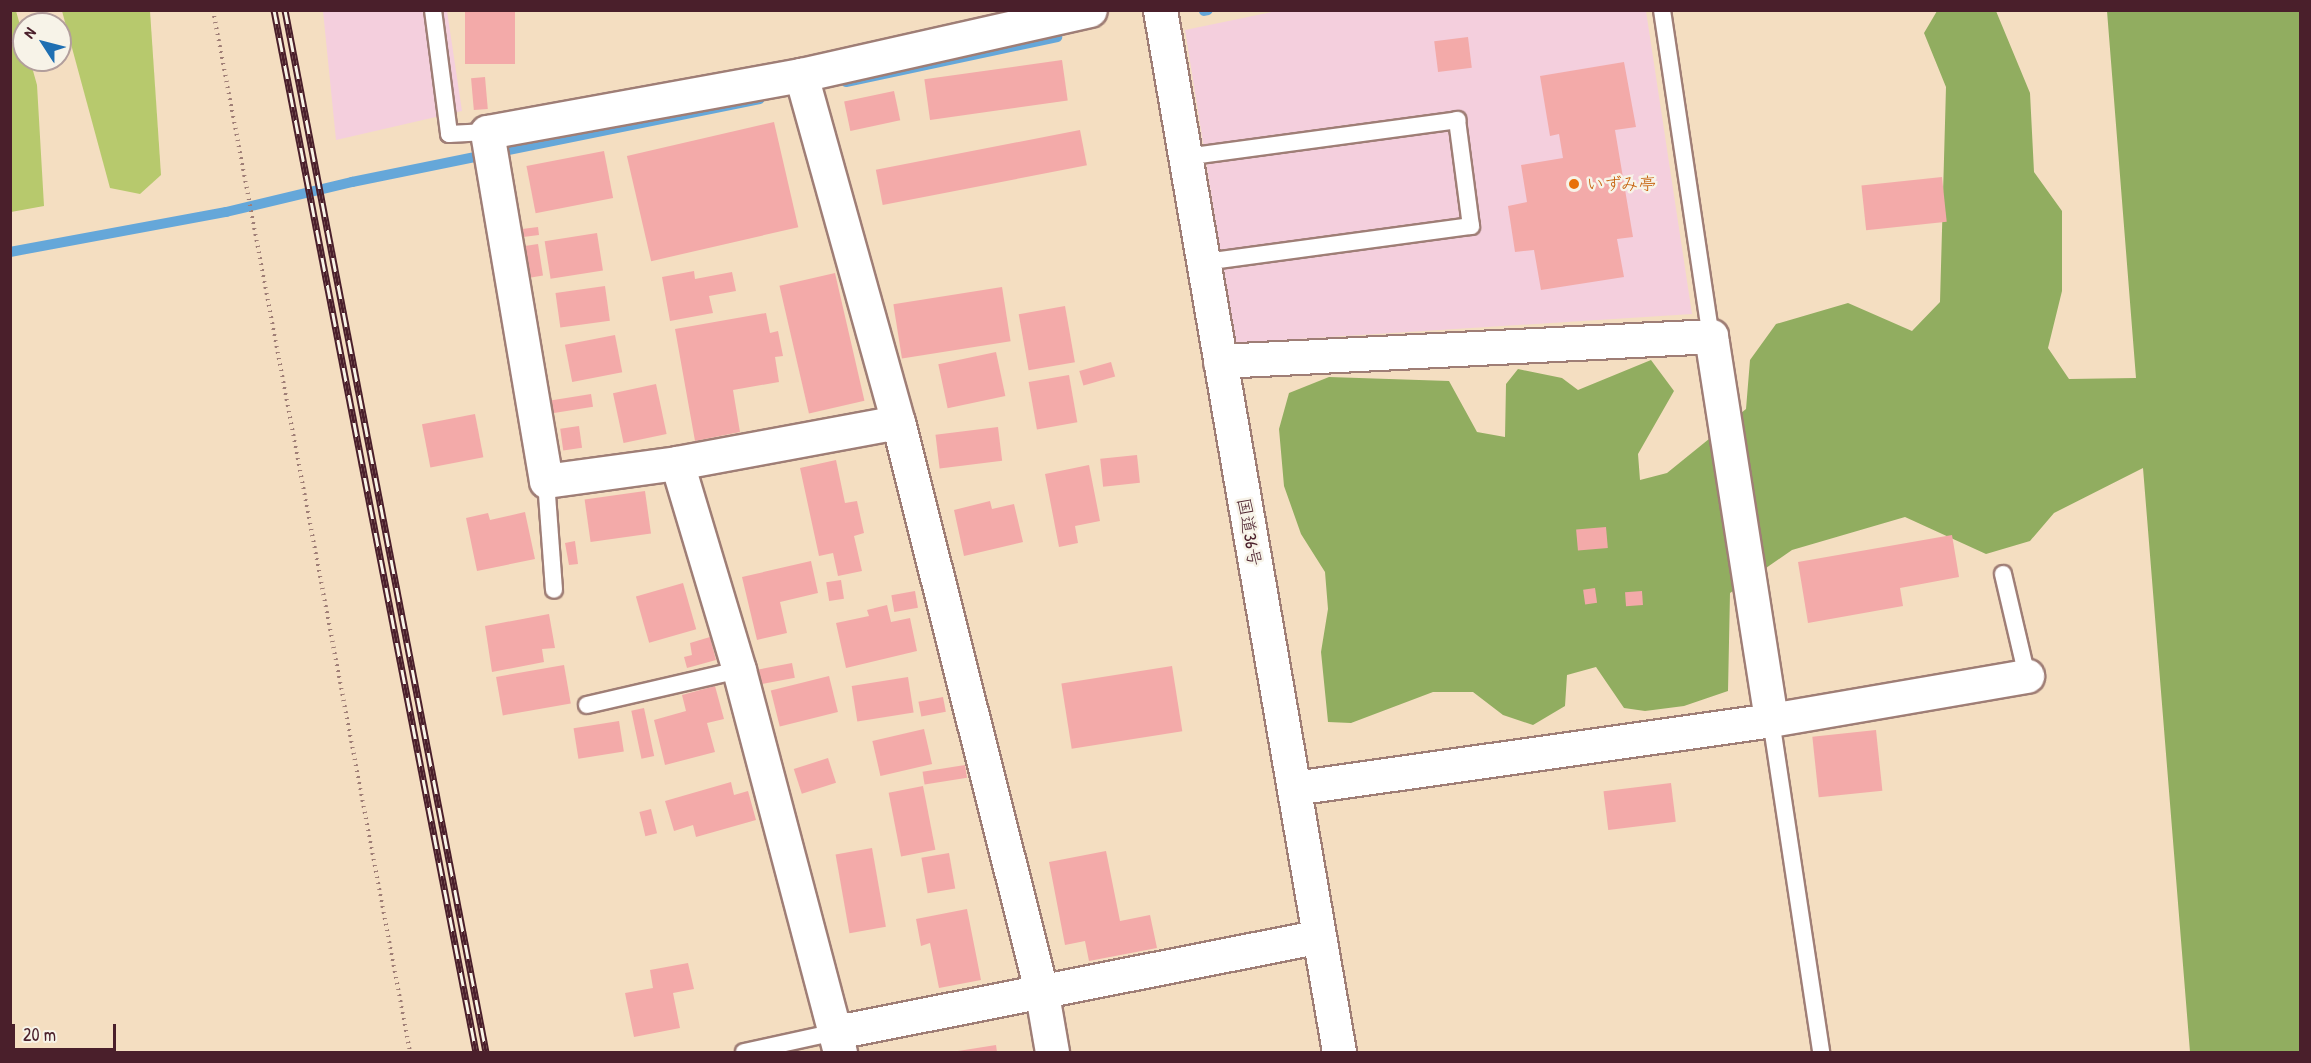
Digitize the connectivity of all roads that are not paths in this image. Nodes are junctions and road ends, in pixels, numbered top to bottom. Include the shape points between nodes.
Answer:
1 (433, 10) edge
2 (1090, 10) edge
3 (1160, 10) edge
4 (1662, 10) edge
5 (801, 75) junction
6 (487, 132) junction
7 (1185, 157) junction
8 (1204, 262) junction
9 (1711, 336) junction
10 (1220, 361) junction
11 (897, 422) junction
12 (677, 462) junction
13 (546, 481) junction
14 (2004, 574) dead end
15 (554, 590) dead end
16 (739, 670) junction
17 (2027, 676) joint
18 (587, 705) dead end
19 (1771, 720) junction
20 (1294, 788) junction
21 (1319, 936) junction
22 (1042, 994) junction
23 (838, 1042) edge
24 (744, 1053) edge
25 (1052, 1053) edge
26 (1339, 1053) edge
27 (1821, 1053) edge

1 - 6 lane via 449,134
2 - 5 main road
3 - 7 main road, 国道36号
4 - 9 lane
5 - 6 main road
5 - 11 main road
6 - 13 main road
7 - 8 main road, 国道36号
7 - 8 lane via 1457,120 1471,226
8 - 10 main road, 国道36号
9 - 10 main road
9 - 19 main road
10 - 20 main road, 国道36号
11 - 12 main road
11 - 22 main road
12 - 13 main road
12 - 16 main road
13 - 15 lane
14 - 17 lane
16 - 18 lane
16 - 23 main road
17 - 19 main road
19 - 20 main road
19 - 27 lane
20 - 21 main road, 国道36号
21 - 22 main road
21 - 26 main road, 国道36号
22 - 23 main road
22 - 25 main road
23 - 24 lane

